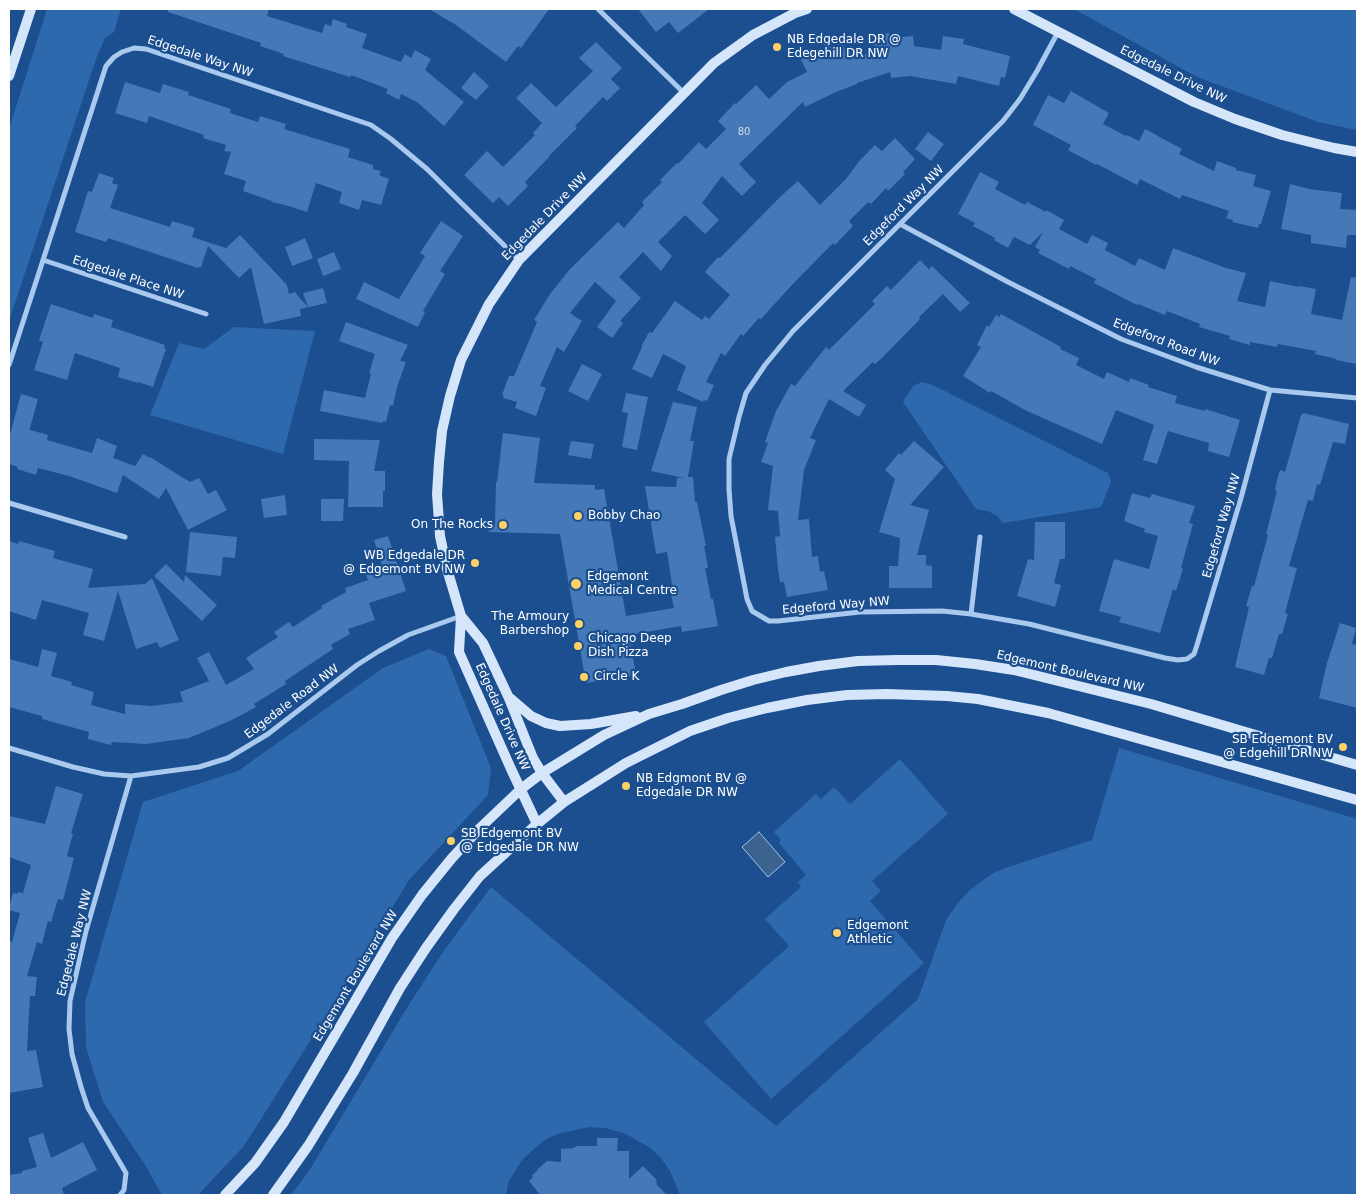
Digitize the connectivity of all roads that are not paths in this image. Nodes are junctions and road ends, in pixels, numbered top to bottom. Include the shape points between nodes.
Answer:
1 (31, 9) edge
2 (598, 9) edge
3 (807, 9) edge
4 (1014, 9) edge
5 (1058, 32) junction
6 (9, 76) edge
7 (685, 94) junction
8 (1357, 152) edge
9 (900, 224) junction
10 (43, 260) junction
11 (519, 260) junction
12 (206, 314) dead end
13 (9, 364) edge
14 (1270, 390) junction
15 (1357, 398) edge
16 (9, 504) edge
17 (125, 537) dead end
18 (980, 537) dead end
19 (971, 614) junction
20 (461, 616) junction
21 (508, 696) junction
22 (649, 714) junction
23 (9, 748) edge
24 (1357, 765) edge
25 (542, 773) junction
26 (130, 776) junction
27 (521, 789) junction
28 (1357, 800) edge
29 (564, 802) junction
30 (537, 824) junction
31 (120, 1195) edge
32 (225, 1195) edge
33 (273, 1195) edge

1 - 6 main road
2 - 7 street
3 - 7 main road, Edgedale Drive NW via 753,35 714,63
4 - 5 main road, Edgedale Drive NW
5 - 8 main road, Edgedale Drive NW via 1194,102 1235,119 1282,135
5 - 9 street, Edgeford Way NW via 1020,99 1003,121
7 - 11 main road, Edgedale Drive NW
9 - 14 street, Edgeford Road NW via 1121,339
9 - 19 street, Edgeford Way NW via 793,331 746,393 729,459 731,516 747,599 752,611 769,620 778,622 860,612
10 - 11 street, Edgedale Way NW via 106,66 114,57 134,48 146,49 371,126 391,138 427,169
10 - 12 street, Edgedale Place NW
10 - 13 street, Edgedale Way NW
11 - 20 main road, Edgedale Drive NW via 489,304 461,360 442,431 437,494 440,536
14 - 15 street, Edgeford Road NW
14 - 19 street, Edgeford Way NW via 1194,654 1187,659 1165,658 1029,624
16 - 17 street
18 - 19 street
20 - 21 main road, Edgedale Drive NW via 484,643
20 - 26 street, Edgedale Road NW via 408,635 379,651 268,734 228,758 199,767
20 - 27 main road, Edgedale Drive NW via 459,652
21 - 22 main road via 531,716 560,726
21 - 25 main road, Edgedale Drive NW
22 - 24 main road, Edgemont Boulevard NW via 786,672 858,661 936,660 1004,668 1151,704
22 - 25 main road, Edgemont Boulevard NW via 604,735
23 - 26 street, Edgedale Road NW via 73,767
25 - 27 main road, Edgemont Boulevard NW
25 - 29 main road, Edgedale Drive NW
26 - 31 street, Edgedale Way NW via 86,931 70,1001 69,1028 72,1054 88,1108 126,1173 124,1190
27 - 30 main road, Edgedale Drive NW
27 - 32 main road, Edgemont Boulevard NW via 452,858 422,895 392,938 284,1122 255,1163
28 - 29 main road via 1048,713 978,699 887,694 807,700 690,730 626,762
29 - 30 main road
30 - 33 main road via 480,876 448,917 400,988 353,1074 308,1146

